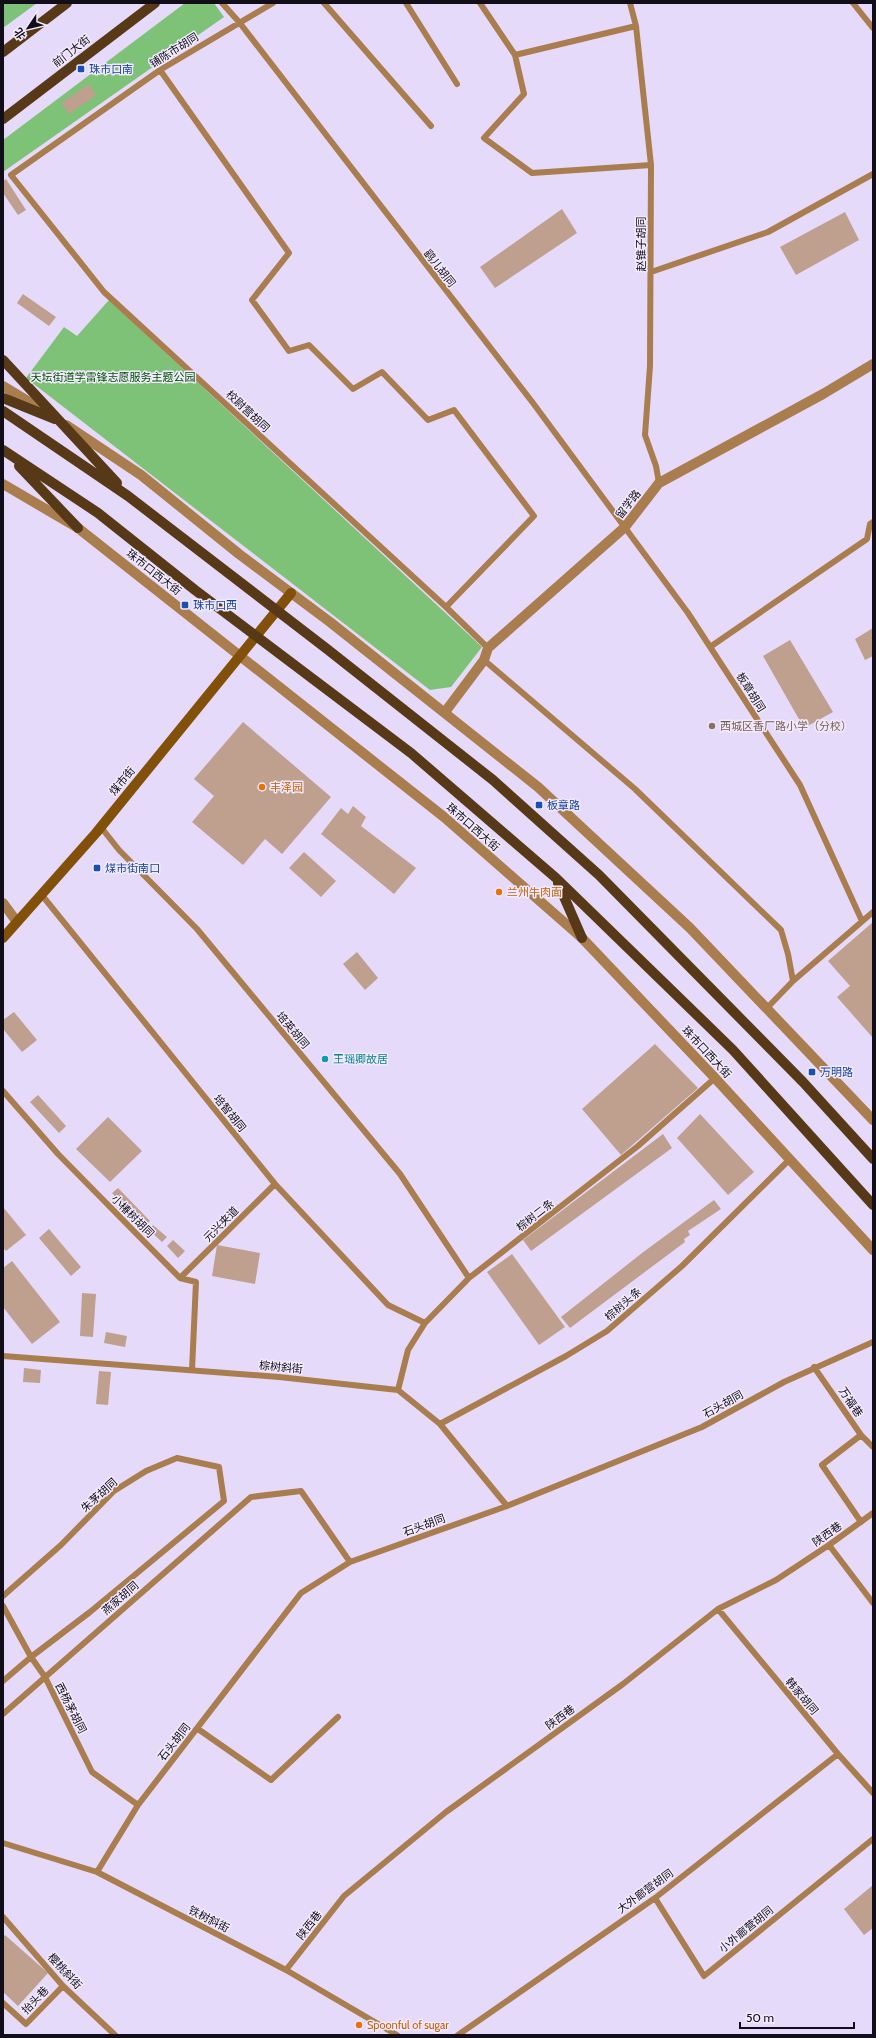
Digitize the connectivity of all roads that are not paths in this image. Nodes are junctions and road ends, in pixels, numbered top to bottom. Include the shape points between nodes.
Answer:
1 (67, 3) edge
2 (155, 3) edge
3 (222, 3) edge
4 (273, 3) edge
5 (324, 3) edge
6 (406, 3) edge
7 (480, 3) edge
8 (630, 3) edge
9 (854, 3) edge
10 (239, 22) junction
11 (636, 26) junction
12 (873, 28) edge
13 (3, 52) edge
14 (515, 55) junction
15 (160, 70) junction
16 (457, 84) dead end
17 (3, 119) edge
18 (431, 126) dead end
19 (652, 165) junction
20 (873, 174) edge
21 (11, 175) joint
22 (651, 272) junction
23 (3, 360) edge
24 (873, 364) edge
25 (3, 386) edge
26 (3, 398) edge
27 (3, 411) edge
28 (59, 420) junction
29 (5, 451) edge
30 (3, 484) edge
31 (659, 484) junction
32 (128, 496) junction
33 (873, 522) edge
34 (625, 527) junction
35 (78, 528) junction
36 (291, 593) junction
37 (446, 607) junction
38 (276, 611) junction
39 (257, 636) junction
40 (710, 647) junction
41 (488, 648) junction
42 (240, 656) junction
43 (484, 660) junction
44 (445, 712) junction
45 (100, 826) junction
46 (556, 878) junction
47 (41, 894) junction
48 (3, 903) edge
49 (873, 912) edge
50 (862, 921) junction
51 (17, 922) junction
52 (3, 938) edge
53 (582, 938) junction
54 (793, 982) junction
55 (767, 1008) junction
56 (715, 1078) junction
57 (3, 1091) edge
58 (873, 1120) edge
59 (790, 1159) junction
60 (873, 1160) edge
61 (275, 1184) junction
62 (873, 1205) edge
63 (873, 1250) edge
64 (180, 1278) junction
65 (469, 1278) junction
66 (425, 1323) junction
67 (873, 1342) edge
68 (3, 1356) edge
69 (814, 1367) junction
70 (192, 1370) junction
71 (398, 1390) junction
72 (440, 1424) junction
73 (861, 1435) junction
74 (873, 1447) edge
75 (506, 1506) junction
76 (873, 1513) edge
77 (861, 1522) junction
78 (829, 1545) junction
79 (350, 1562) junction
80 (3, 1596) edge
81 (873, 1603) edge
82 (3, 1606) edge
83 (718, 1610) junction
84 (31, 1656) junction
85 (44, 1677) junction
86 (3, 1681) edge
87 (3, 1714) edge
88 (338, 1717) dead end
89 (198, 1729) junction
90 (838, 1754) junction
91 (873, 1793) edge
92 (138, 1805) junction
93 (873, 1839) edge
94 (3, 1843) edge
95 (97, 1872) junction
96 (655, 1898) junction
97 (3, 1917) edge
98 (286, 1970) junction
99 (63, 1986) junction
100 (3, 2003) edge
101 (115, 2035) edge
102 (397, 2035) edge
103 (458, 2035) edge

1 - 13 main road
2 - 17 main road, 前门大街
3 - 10 lane, 鹞儿胡同
4 - 10 lane, 铺陈市胡同
5 - 18 lane
6 - 16 lane
7 - 14 lane
8 - 11 lane, 赵锥子胡同
9 - 12 lane
10 - 15 lane, 铺陈市胡同
10 - 34 lane, 鹞儿胡同 via 533,403
11 - 14 lane
11 - 19 lane, 赵锥子胡同
14 - 19 lane via 524,94 484,138 532,173
15 - 21 lane, 铺陈市胡同
15 - 37 lane via 289,253 252,300 290,351 309,345 353,389 382,372 428,420 454,410 534,516
19 - 22 lane, 赵锥子胡同
20 - 22 lane via 768,232
21 - 37 lane, 校尉营胡同 via 104,292
22 - 31 lane, 赵锥子胡同 via 650,366 645,435 656,466
23 - 28 main road
24 - 31 street, 留学路
25 - 28 street
26 - 28 main road
27 - 32 main road
28 - 32 main road
28 - 36 street via 141,475
29 - 35 main road
29 - 39 main road, 珠市口西大街 via 98,513
30 - 35 street, 珠市口西大街
31 - 34 street, 留学路
32 - 38 main road
33 - 40 lane via 870,524 867,539
34 - 40 lane, 板章胡同
34 - 41 street, 留学路
35 - 42 street, 珠市口西大街
36 - 38 main road, 煤市街
36 - 44 street
37 - 41 lane, 校尉营胡同
38 - 39 main road, 煤市街
38 - 60 main road via 493,780 600,875 803,1082
39 - 42 main road, 煤市街
39 - 46 main road, 珠市口西大街 via 411,753
40 - 50 lane, 板章胡同 via 800,785
41 - 43 street
42 - 45 main road, 煤市街
42 - 53 street, 珠市口西大街 via 444,817
43 - 44 street
43 - 54 lane via 635,789 781,930
44 - 55 street via 538,787 690,928
45 - 47 main road, 煤市街
45 - 65 lane, 培英胡同 via 119,850 197,929 400,1174
46 - 53 main road
46 - 62 main road, 珠市口西大街 via 733,1050
47 - 51 main road, 煤市街
47 - 61 lane, 培智胡同
48 - 51 street
49 - 50 lane
50 - 54 lane
51 - 52 main road, 煤市街
53 - 56 street, 珠市口西大街
54 - 55 lane
55 - 58 street
56 - 59 street, 珠市口西大街
56 - 65 lane, 棕树二条 via 638,1146
57 - 64 lane, 小椿树胡同 via 58,1154
59 - 63 street, 珠市口西大街
59 - 72 lane, 棕树头条 via 682,1266 607,1331
61 - 64 lane, 元兴夹道
61 - 66 lane, 培智胡同 via 388,1305
64 - 70 lane, 小椿树胡同 via 196,1282
65 - 66 lane, 棕树二条
66 - 71 lane, 棕树二条 via 408,1350
67 - 69 lane, 石头胡同
68 - 70 lane, 棕树斜街
69 - 73 lane, 万福巷
69 - 75 lane, 石头胡同 via 702,1427
70 - 71 lane, 棕树斜街
71 - 72 lane
72 - 75 lane
73 - 74 lane, 万福巷
73 - 77 lane via 822,1465
75 - 79 lane, 石头胡同
76 - 77 lane, 陕西巷
77 - 78 lane, 陕西巷
78 - 81 lane
78 - 83 lane, 陕西巷 via 776,1580
79 - 85 lane, 燕家胡同 via 301,1491 251,1498
79 - 89 lane, 石头胡同 via 300,1593
80 - 84 lane, 朱茅胡同 via 61,1545 114,1491 146,1471 177,1458 219,1467 224,1502 90,1612
82 - 84 lane, 西杨茅胡同
83 - 90 lane, 韩家胡同
83 - 98 lane, 陕西巷 via 623,1684 446,1812 344,1896
84 - 85 lane, 西杨茅胡同
84 - 86 lane
85 - 87 lane, 燕家胡同
85 - 92 lane, 西杨茅胡同 via 92,1772
88 - 89 lane via 271,1780
89 - 92 lane, 石头胡同
90 - 91 lane, 韩家胡同
90 - 96 lane, 大外廊营胡同
92 - 95 lane, 石头胡同
93 - 96 lane, 小外廊营胡同 via 704,1976
94 - 95 lane, 铁树斜街
95 - 98 lane, 铁树斜街
96 - 103 lane, 大外廊营胡同
97 - 99 lane, 樱桃斜街
98 - 102 lane, 铁树斜街
99 - 100 lane, 抬头巷 via 26,2024
99 - 101 lane, 樱桃斜街

